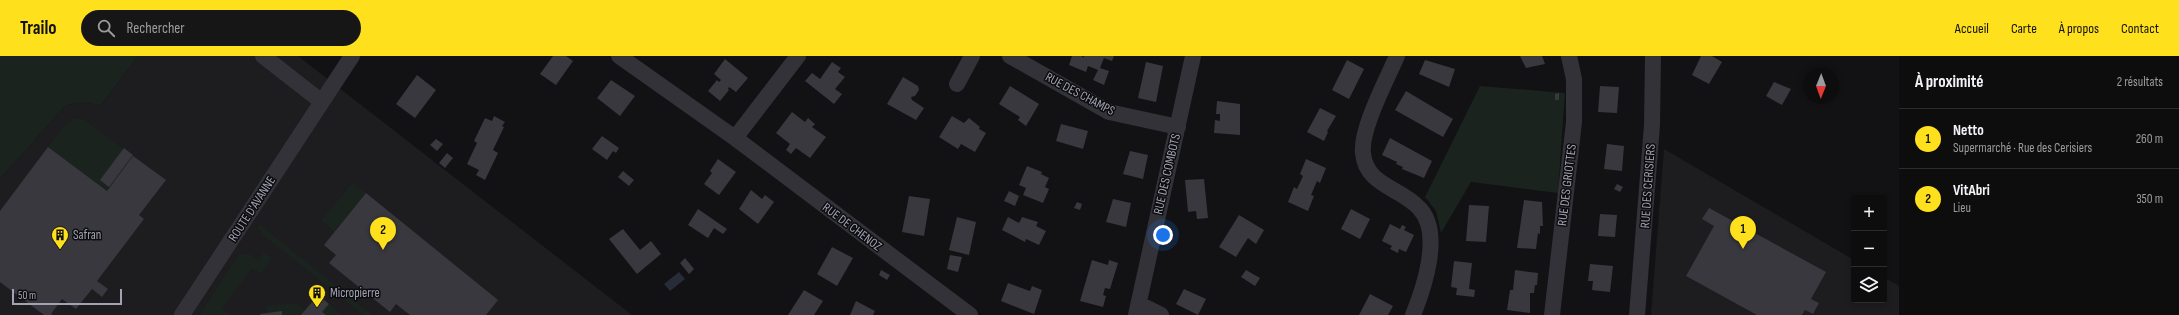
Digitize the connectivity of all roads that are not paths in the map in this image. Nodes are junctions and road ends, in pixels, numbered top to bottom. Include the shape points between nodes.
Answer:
1 (263, 56) edge
2 (352, 56) edge
3 (619, 56) edge
4 (798, 56) edge
5 (972, 56) edge
6 (1010, 56) edge
7 (1193, 56) edge
8 (1397, 56) edge
9 (1569, 56) edge
10 (1653, 56) edge
11 (957, 84) dead end
12 (322, 102) junction
13 (1178, 127) junction
14 (735, 138) junction
15 (1138, 309) edge
16 (182, 315) edge
17 (970, 315) edge
18 (1161, 315) edge
19 (1413, 315) edge
20 (1552, 315) edge
21 (1637, 315) edge

1 - 12 street
2 - 12 street, ROUTE D'AVANNE
3 - 14 street, RUE DE CHENOZ
4 - 14 street
5 - 11 street
6 - 13 street, RUE DES CHAMPS via 1109,112
7 - 13 street, RUE DES COMBOTS
8 - 19 street via 1366,132 1362,151 1370,174 1419,207 1428,220 1430,251 1423,288
9 - 20 street, RUE DES GRIOTTES via 1574,79 1574,122
10 - 21 street, RUE DES CERISIERS via 1652,125
12 - 16 street, ROUTE D'AVANNE
13 - 15 street, RUE DES COMBOTS
14 - 17 street, RUE DE CHENOZ
15 - 18 street

